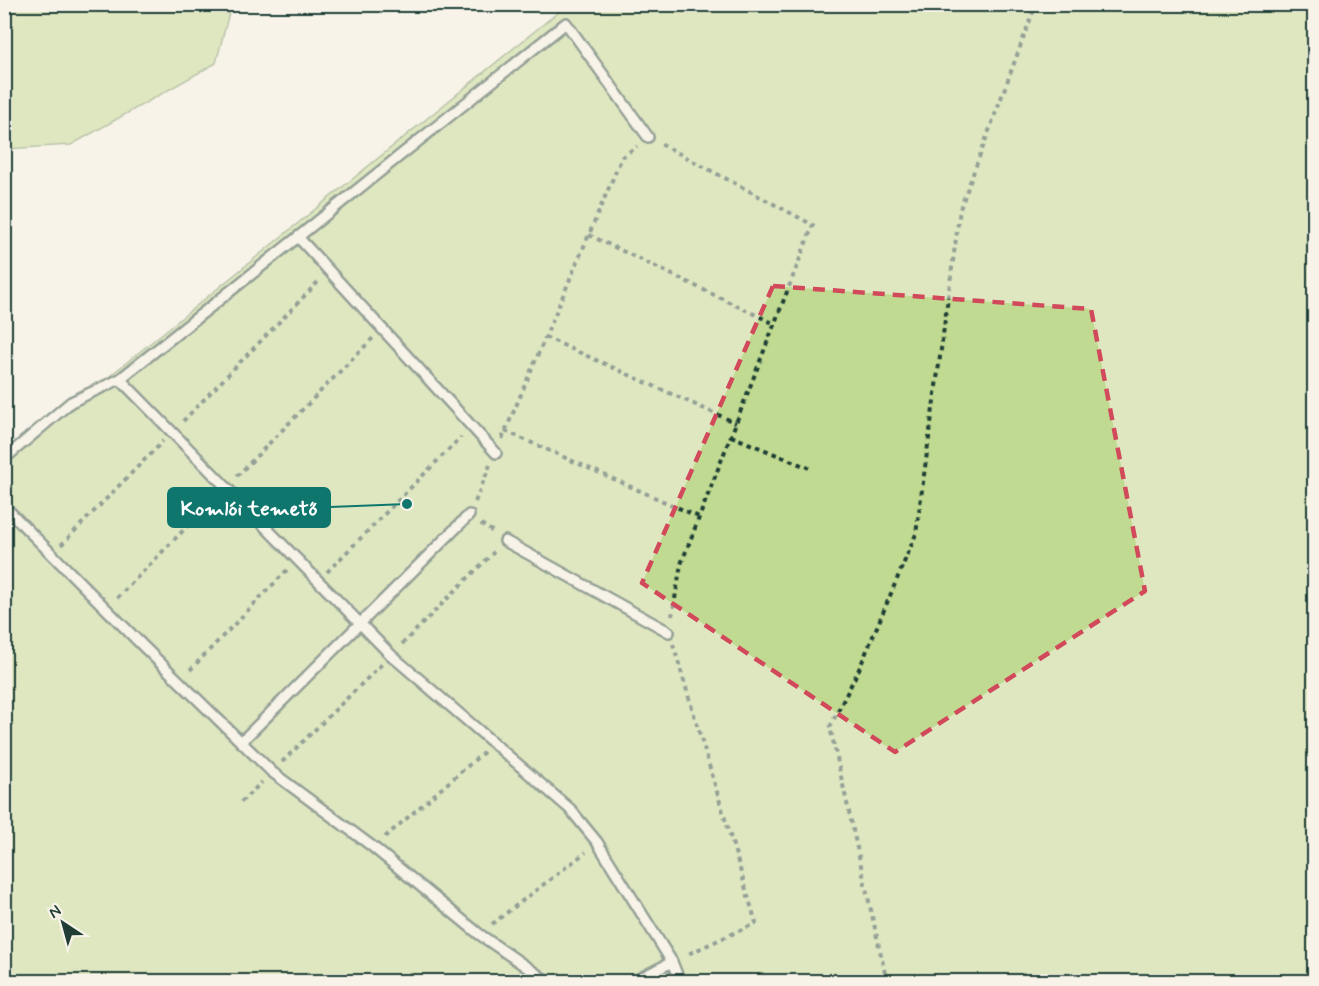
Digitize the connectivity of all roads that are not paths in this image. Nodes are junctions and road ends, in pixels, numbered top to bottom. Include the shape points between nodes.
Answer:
1 (648, 137) road end
2 (298, 237) junction
3 (120, 379) junction
4 (496, 453) road end
5 (4, 459) edge
6 (4, 506) edge
7 (469, 515) road end
8 (505, 541) road end
9 (360, 623) junction
10 (669, 632) road end
11 (241, 742) junction
12 (672, 962) junction
13 (548, 981) edge
14 (633, 981) edge
15 (680, 981) edge

1 - 2 lane via 566,23
2 - 3 lane
2 - 4 lane
3 - 5 lane via 71,402
3 - 9 lane
6 - 11 lane
7 - 9 lane
8 - 10 lane
9 - 11 lane
9 - 12 lane via 391,655 570,809 597,842
11 - 13 lane via 272,772 373,847 479,934
12 - 14 lane
12 - 15 lane

